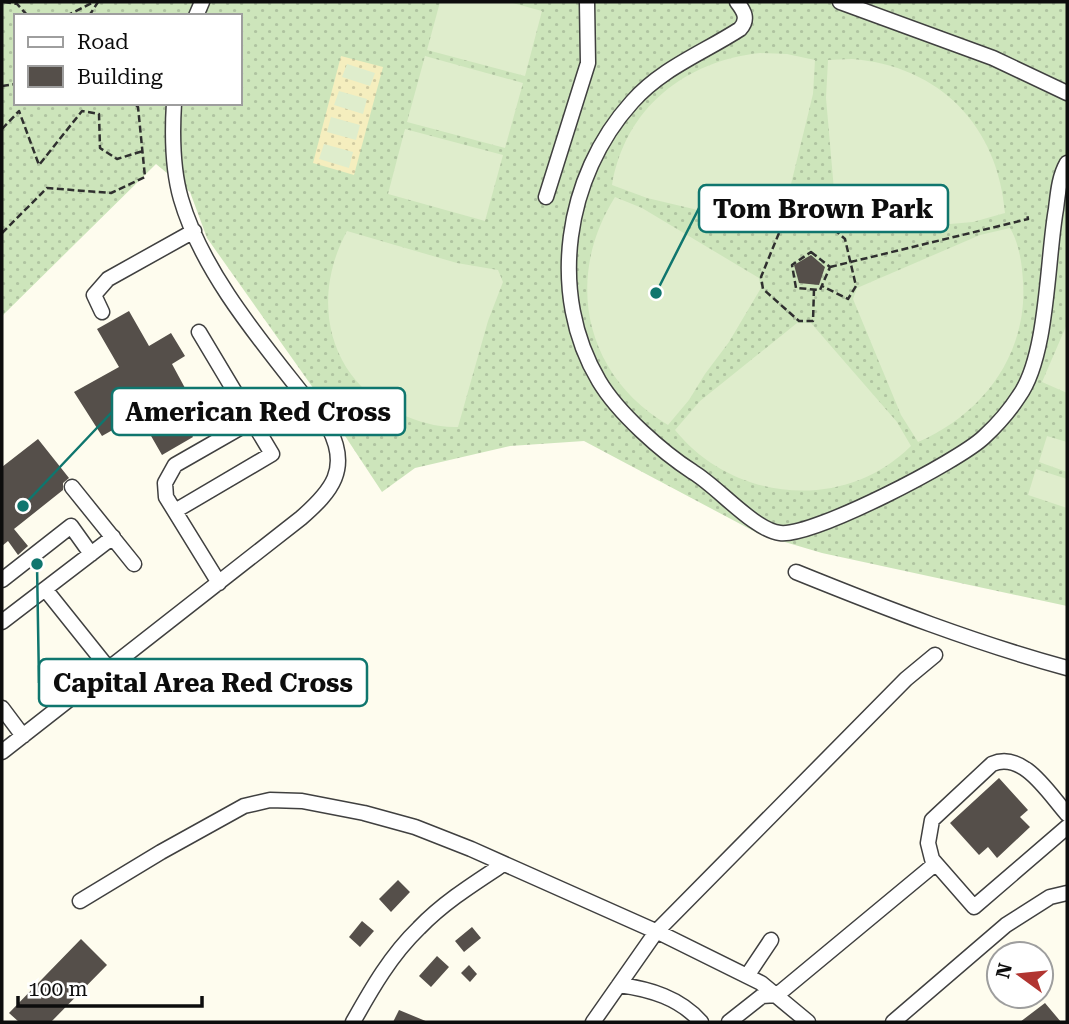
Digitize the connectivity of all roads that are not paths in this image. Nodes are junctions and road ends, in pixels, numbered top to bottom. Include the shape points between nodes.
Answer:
1 (587, 2) edge
2 (737, 2) edge
3 (840, 2) edge
4 (1067, 93) edge
5 (174, 105) edge
6 (1067, 163) edge
7 (545, 197) dead end
8 (194, 232) junction
9 (102, 312) dead end
10 (198, 332) dead end
11 (252, 421) junction
12 (72, 487) dead end
13 (175, 511) junction
14 (113, 537) junction
15 (91, 554) junction
16 (134, 564) dead end
17 (796, 572) dead end
18 (2, 580) edge
19 (219, 583) junction
20 (45, 589) junction
21 (2, 622) edge
22 (935, 655) dead end
23 (1067, 668) edge
24 (109, 669) junction
25 (2, 708) edge
26 (23, 736) junction
27 (2, 752) edge
28 (1067, 814) edge
29 (1067, 827) edge
30 (935, 864) junction
31 (502, 865) junction
32 (1067, 892) edge
33 (80, 901) dead end
34 (656, 932) junction
35 (771, 940) dead end
36 (747, 976) junction
37 (619, 985) junction
38 (777, 995) junction
39 (353, 1022) edge
40 (593, 1022) edge
41 (701, 1022) edge
42 (729, 1022) edge
43 (808, 1022) edge
44 (893, 1022) edge

1 - 7 street via 588,63
2 - 6 street via 746,18 740,29 664,72 631,103 601,145 578,200 569,279 577,331 589,363 610,397 654,442 767,529 782,534 800,531 846,515 948,462 984,437 1019,396 1038,348 1054,220
3 - 4 street via 993,58
5 - 8 street via 176,176
8 - 9 street via 108,279 94,295
8 - 19 street via 222,285 329,428 339,452 335,478 321,501
10 - 11 street
11 - 13 street via 176,465 165,483 166,497
11 - 13 street via 271,454
12 - 14 street
13 - 19 street
14 - 15 street
14 - 16 street
15 - 18 street via 71,526
15 - 20 street
17 - 23 street via 877,605
19 - 24 street
20 - 21 street
20 - 24 street
22 - 34 street
24 - 26 street
25 - 26 street
26 - 27 street
28 - 30 street via 1027,769 1010,761 992,764 932,820 928,843
29 - 30 street via 974,906
30 - 38 street
31 - 33 street via 415,827 302,801 270,800 244,806
31 - 34 street
31 - 39 street via 419,928 384,969
32 - 44 street via 1050,897 1006,925
34 - 36 street
34 - 37 street
35 - 36 street
36 - 38 street
37 - 40 street
37 - 41 street via 653,991 679,1003
38 - 42 street via 762,996
38 - 43 street

